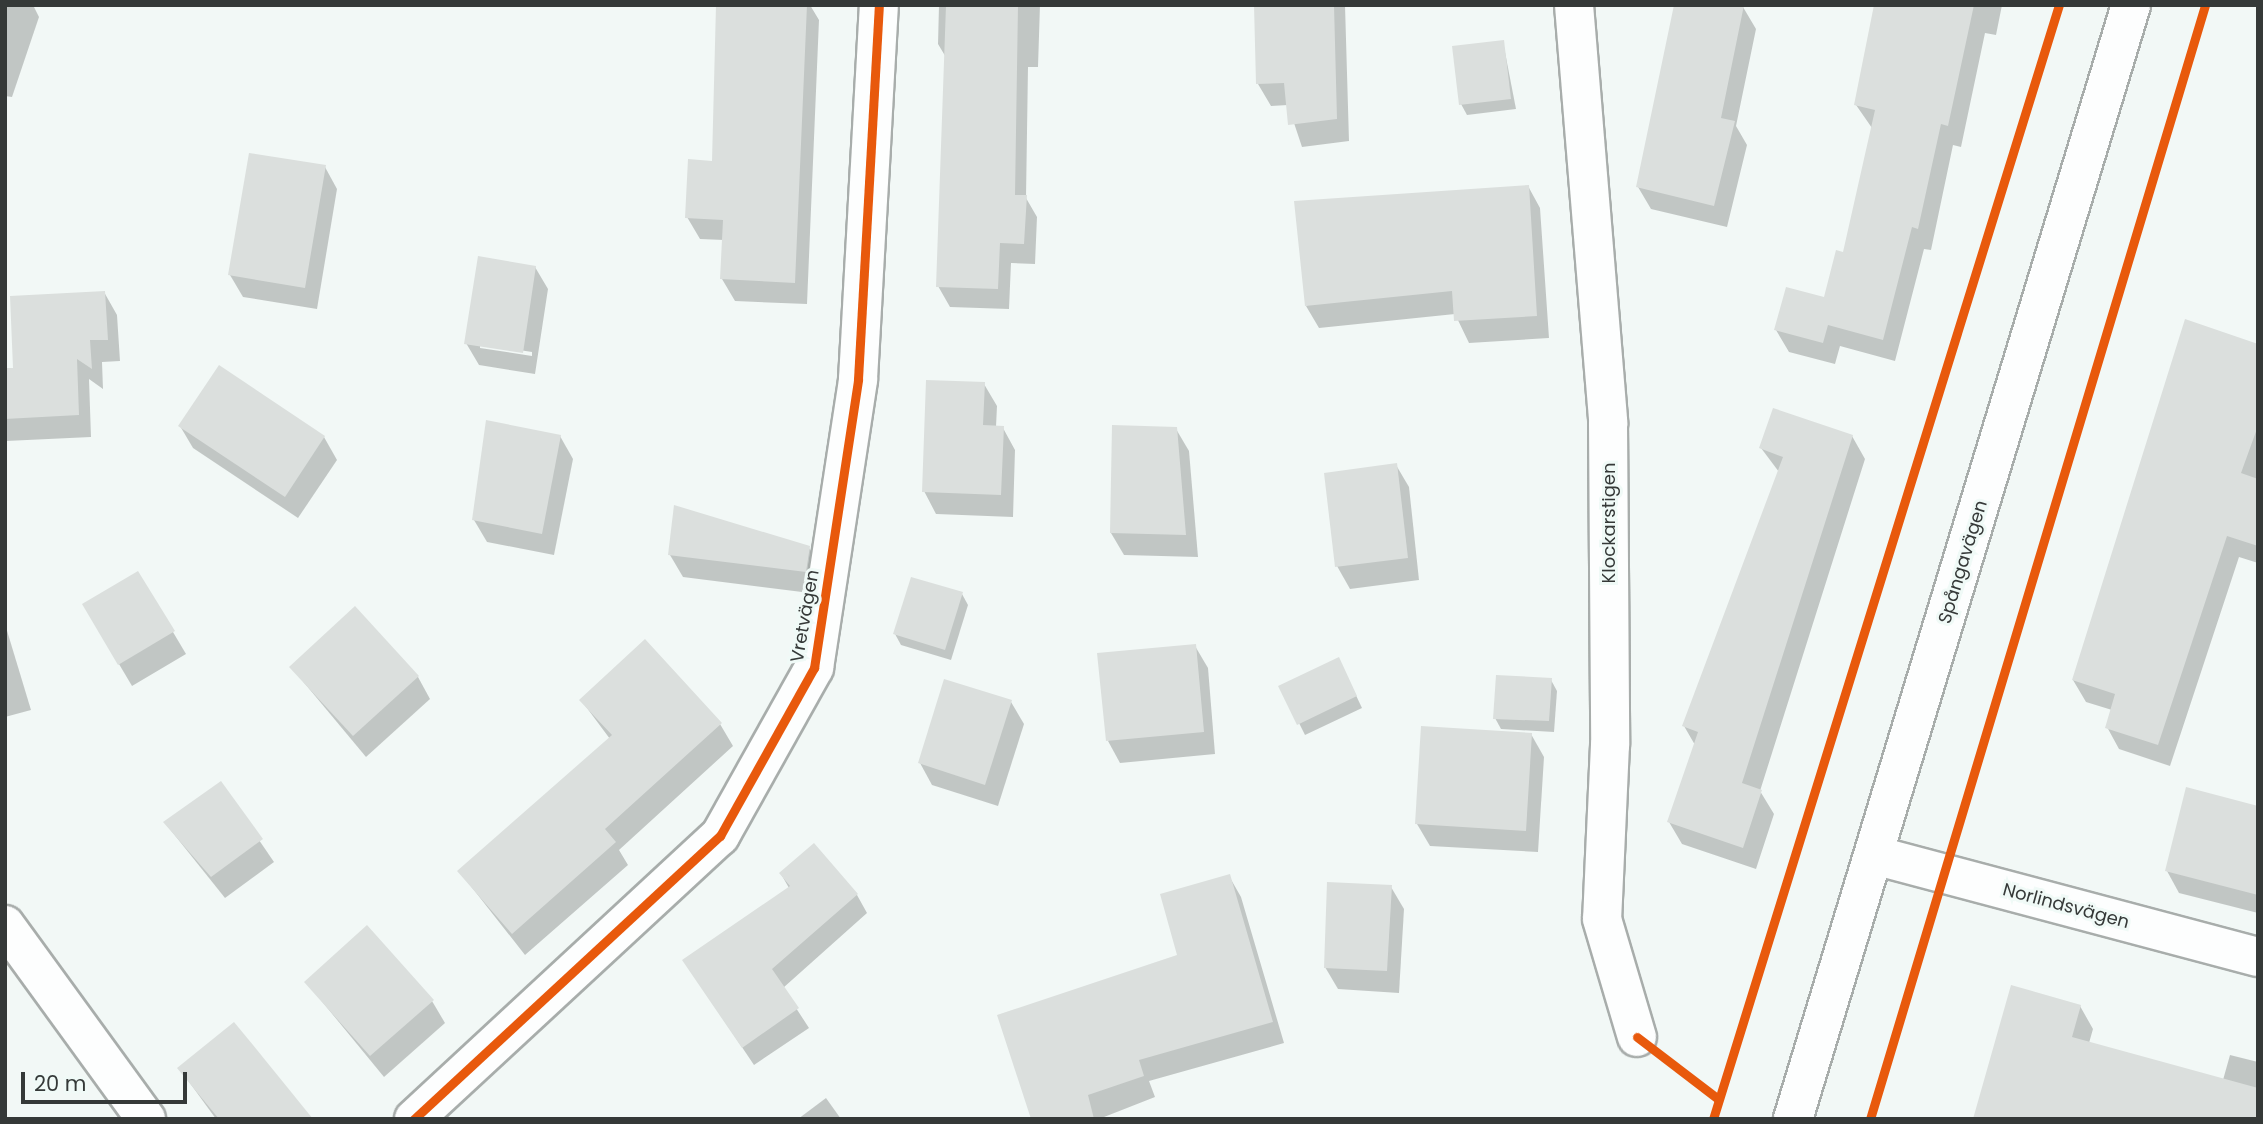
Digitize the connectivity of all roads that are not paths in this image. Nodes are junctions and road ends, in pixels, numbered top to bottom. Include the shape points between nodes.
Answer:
1 (879, 5) edge
2 (1574, 5) edge
3 (2131, 5) edge
4 (1874, 855) junction
5 (5, 925) edge
6 (2258, 957) edge
7 (1637, 1037) dead end
8 (146, 1119) edge
9 (414, 1119) edge
10 (1793, 1119) edge

1 - 9 street, Vretvägen via 858,379 814,668 720,836
2 - 7 street, Klockarstigen via 1608,423 1611,745 1602,919
3 - 4 street, Spångavägen
4 - 6 street, Norlindsvägen
4 - 10 street, Spångavägen
5 - 8 street

